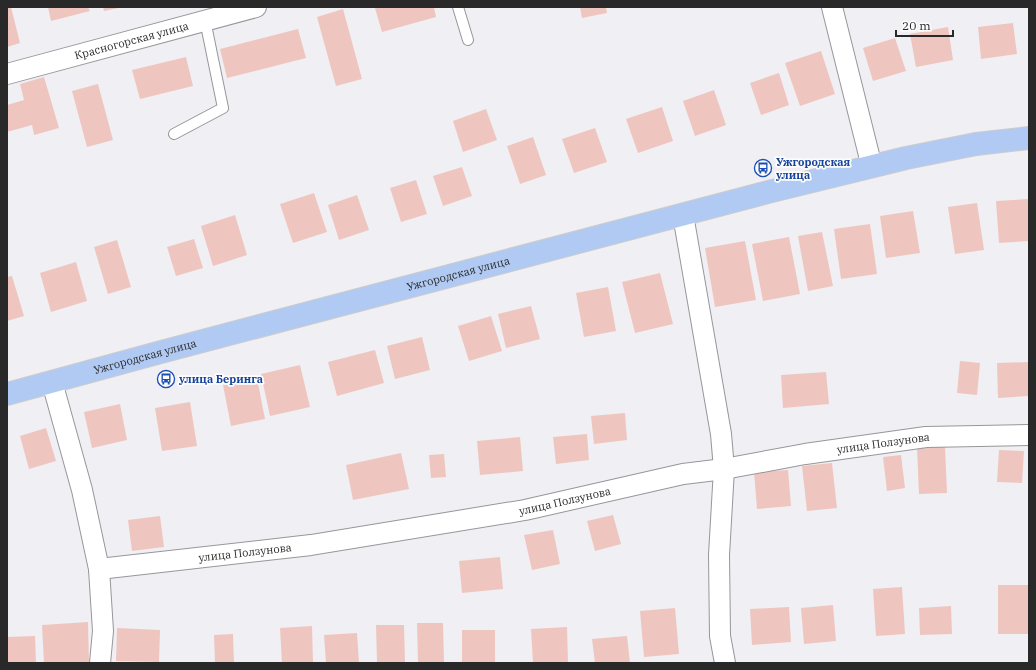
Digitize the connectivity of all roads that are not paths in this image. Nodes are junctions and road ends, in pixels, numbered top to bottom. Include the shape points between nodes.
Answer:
1 (256, 7) edge
2 (458, 7) edge
3 (832, 7) edge
4 (205, 20) junction
5 (468, 40) dead end
6 (7, 74) edge
7 (174, 134) dead end
8 (1029, 138) edge
9 (872, 167) junction
10 (683, 215) junction
11 (52, 382) junction
12 (7, 394) edge
13 (1029, 435) edge
14 (724, 469) junction
15 (99, 569) junction
16 (100, 663) edge
17 (725, 663) edge

1 - 4 street, Красногорская улица
2 - 5 lane
3 - 9 street
4 - 6 street, Красногорская улица
4 - 7 lane via 223,108
8 - 9 main road, Ужгородская улица via 976,144
9 - 10 main road, Ужгородская улица
10 - 11 main road, Ужгородская улица
10 - 14 street via 721,434
11 - 12 main road, Ужгородская улица
11 - 15 street via 82,490
13 - 14 street, улица Ползунова via 926,437 805,454
14 - 15 street, улица Ползунова via 683,474 525,510 311,546
14 - 17 street via 719,555 720,636
15 - 16 street via 103,632

